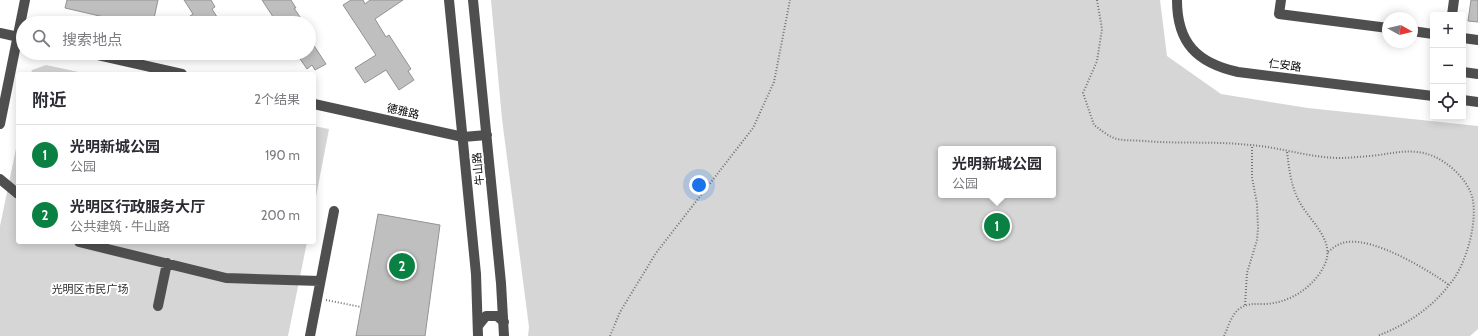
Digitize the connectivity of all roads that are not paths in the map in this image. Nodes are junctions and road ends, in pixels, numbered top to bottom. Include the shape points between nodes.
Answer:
1 (25, 0) edge
2 (449, 0) edge
3 (473, 0) edge
4 (1177, 0) edge
5 (1281, 0) edge
6 (1454, 0) edge
7 (1452, 12) edge
8 (23, 16) edge
9 (1382, 27) edge
10 (1418, 32) edge
11 (0, 33) edge
12 (1430, 34) edge
13 (16, 36) edge
14 (1466, 38) edge
15 (1478, 40) edge
16 (16, 54) edge
17 (120, 60) edge
18 (173, 72) edge
19 (1466, 72) edge
20 (1478, 74) edge
21 (1430, 96) edge
22 (1466, 100) edge
23 (1478, 102) edge
24 (316, 104) edge
25 (0, 124) edge
26 (487, 135) junction
27 (463, 137) junction
28 (0, 179) edge
29 (16, 192) edge
30 (334, 211) dead end
31 (87, 244) edge
32 (167, 263) junction
33 (320, 281) junction
34 (158, 306) dead end
35 (504, 322) junction
36 (478, 331) edge
37 (310, 336) edge
38 (504, 336) edge

1 - 8 street
2 - 27 street, 牛山路
3 - 26 street, 牛山路
4 - 21 street, 仁安路 via 1179,20 1190,45 1197,55 1215,66 1238,72
5 - 9 street via 1279,14
6 - 7 street
10 - 12 street
11 - 13 street
14 - 15 street
16 - 25 street
17 - 18 street
19 - 20 street
22 - 23 street
24 - 27 street, 德雅路
26 - 27 street, 德雅路
26 - 35 street, 牛山路
27 - 36 street, 牛山路 via 476,274
28 - 29 street
30 - 33 street
31 - 32 street
32 - 33 street via 226,278
32 - 34 street
33 - 37 street
35 - 36 street via 497,316 486,316
35 - 38 street, 牛山路

